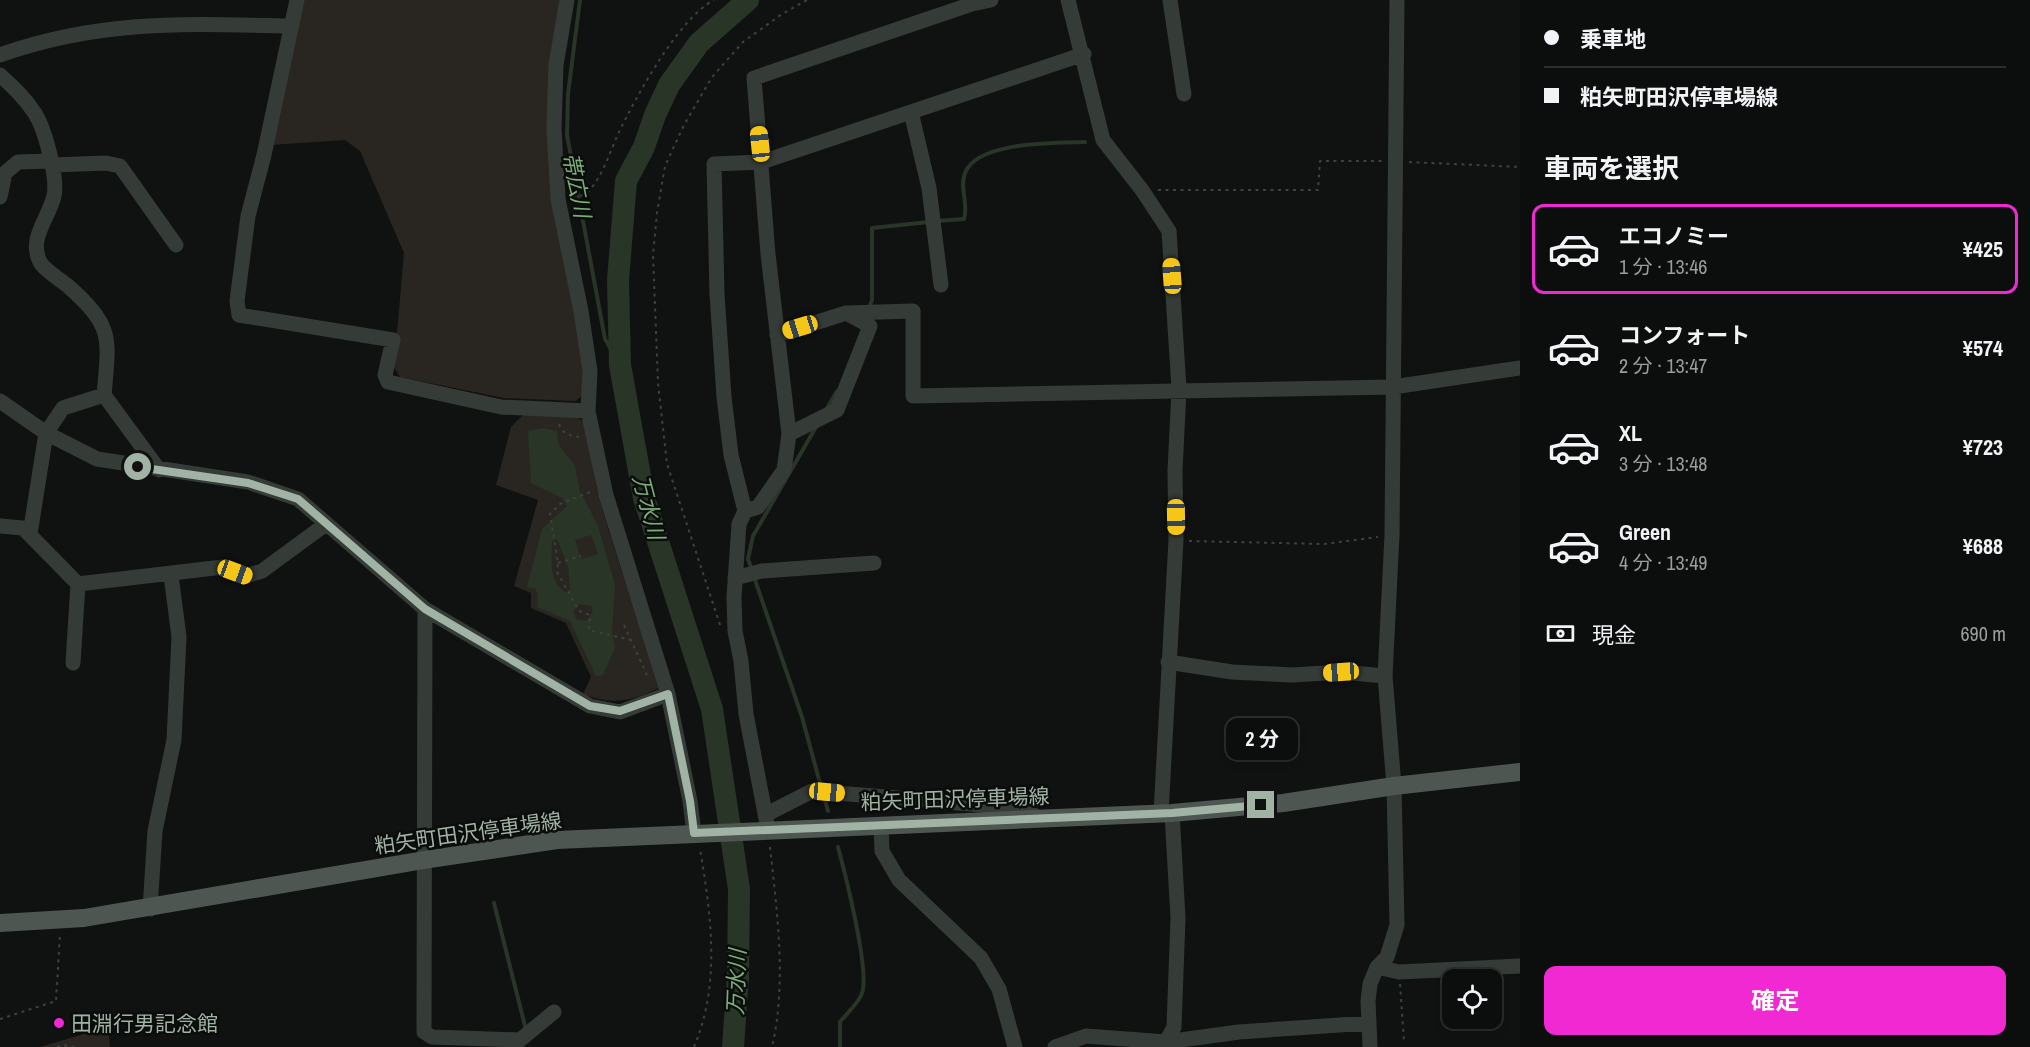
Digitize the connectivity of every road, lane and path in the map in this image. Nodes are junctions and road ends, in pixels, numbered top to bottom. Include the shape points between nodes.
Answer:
1 (297, 0) edge
2 (567, 0) edge
3 (714, 0) edge
4 (807, 0) edge
5 (992, 0) edge
6 (1068, 0) edge
7 (1170, 0) edge
8 (1397, 0) edge
9 (291, 26) junction
10 (1083, 54) junction
11 (0, 56) edge
12 (0, 75) edge
13 (1184, 94) dead end
14 (911, 112) junction
15 (1396, 161) junction
16 (762, 162) junction
17 (51, 163) junction
18 (1520, 166) edge
19 (1142, 190) junction
20 (0, 197) edge
21 (569, 198) dead end
22 (176, 245) dead end
23 (941, 285) dead end
24 (860, 316) junction
25 (777, 334) junction
26 (1520, 368) edge
27 (1394, 387) junction
28 (1179, 389) junction
29 (104, 395) junction
30 (0, 401) edge
31 (588, 411) junction
32 (46, 433) junction
33 (789, 434) junction
34 (159, 470) junction
35 (590, 492) dead end
36 (745, 511) junction
37 (326, 524) junction
38 (0, 526) edge
39 (30, 534) junction
40 (1392, 535) junction
41 (1176, 540) junction
42 (581, 556) dead end
43 (558, 563) junction
44 (874, 563) dead end
45 (171, 575) junction
46 (745, 575) junction
47 (78, 584) junction
48 (425, 609) junction
49 (624, 625) dead end
50 (723, 634) dead end
51 (631, 640) junction
52 (1168, 662) junction
53 (73, 663) dead end
54 (1386, 676) junction
55 (648, 679) dead end
56 (668, 694) junction
57 (1520, 772) edge
58 (1394, 786) junction
59 (1166, 813) junction
60 (1047, 818) junction
61 (764, 825) junction
62 (881, 825) junction
63 (698, 833) junction
64 (424, 860) junction
65 (150, 909) junction
66 (0, 923) edge
67 (60, 928) dead end
68 (1520, 966) edge
69 (1377, 967) junction
70 (1399, 972) junction
71 (554, 1012) dead end
72 (0, 1019) edge
73 (1369, 1023) junction
74 (1404, 1041) dead end
75 (1166, 1045) edge
76 (57, 1047) edge
77 (75, 1047) edge
78 (694, 1047) edge
79 (772, 1047) edge
80 (1015, 1047) edge
81 (1055, 1047) edge
82 (1370, 1047) edge

1 - 9 street
2 - 31 street via 556,65 554,128 558,199 590,370
3 - 21 path via 685,27 652,72 630,108 607,161 584,195
4 - 50 path via 744,42 712,77 665,166 657,213 653,255 658,383 667,464
5 - 16 street via 754,78
6 - 10 street
7 - 13 street
8 - 15 street
9 - 11 street via 122,27 62,38
9 - 31 street via 248,216 238,315 393,340 385,375 388,382 501,406
10 - 14 street
10 - 19 street via 1103,140
12 - 17 street via 37,115
14 - 16 street
14 - 23 street via 929,188
15 - 18 path
15 - 19 path via 1320,160 1318,190
15 - 27 street
16 - 25 street
16 - 36 street via 714,164 724,397 731,455
17 - 20 street via 18,162 5,173
17 - 22 street via 120,166
17 - 29 street via 54,196 36,239 40,262 88,303 103,323 108,347
19 - 28 street via 1169,231
24 - 25 street
24 - 28 street via 913,311 913,396
24 - 33 street via 837,411
25 - 33 street
26 - 27 street
27 - 28 street
27 - 40 street
28 - 41 street
29 - 32 street via 63,408
29 - 34 street
30 - 32 street
31 - 56 street via 606,495
32 - 34 street via 98,459
32 - 39 street
33 - 36 street via 784,470 758,507
34 - 37 street via 248,483 298,499
35 - 43 path via 560,504 550,514
36 - 46 street via 739,524
37 - 45 street via 262,571 246,576 223,567
37 - 48 street
38 - 39 street via 23,528
39 - 47 street
40 - 41 path via 1324,544
40 - 54 street
41 - 52 street
42 - 43 path
43 - 51 path via 557,572 579,611 590,615 589,630
44 - 46 street
45 - 47 street
45 - 65 street via 179,637 174,740 155,831
46 - 61 street via 735,632
47 - 53 street
48 - 56 street via 590,706 620,711
48 - 64 street
49 - 51 path
51 - 55 path
52 - 54 street via 1232,672
52 - 59 street
54 - 58 street
56 - 63 street
57 - 58 main road, 粕矢町田沢停車場線
58 - 59 main road, 粕矢町田沢停車場線 via 1284,803
58 - 69 street via 1397,925 1387,957
59 - 60 main road, 粕矢町田沢停車場線
59 - 75 street via 1178,918 1174,1027
60 - 61 street via 982,805 820,792
60 - 62 main road, 粕矢町田沢停車場線
61 - 62 main road, 粕矢町田沢停車場線
61 - 63 main road, 粕矢町田沢停車場線
61 - 79 path via 779,936 778,1021
62 - 80 street via 882,851 899,880 981,958 999,989
63 - 64 main road, 粕矢町田沢停車場線 via 557,840
63 - 78 path via 711,919 712,968 702,1029
64 - 65 main road, 粕矢町田沢停車場線
64 - 71 street via 424,1032 432,1037 520,1040
65 - 66 main road, 粕矢町田沢停車場線
67 - 72 path via 56,1001
68 - 70 street
69 - 70 street
69 - 73 street via 1370,984
70 - 74 path
73 - 75 street via 1239,1032
73 - 82 street
75 - 81 street via 1086,1036
76 - 77 path

